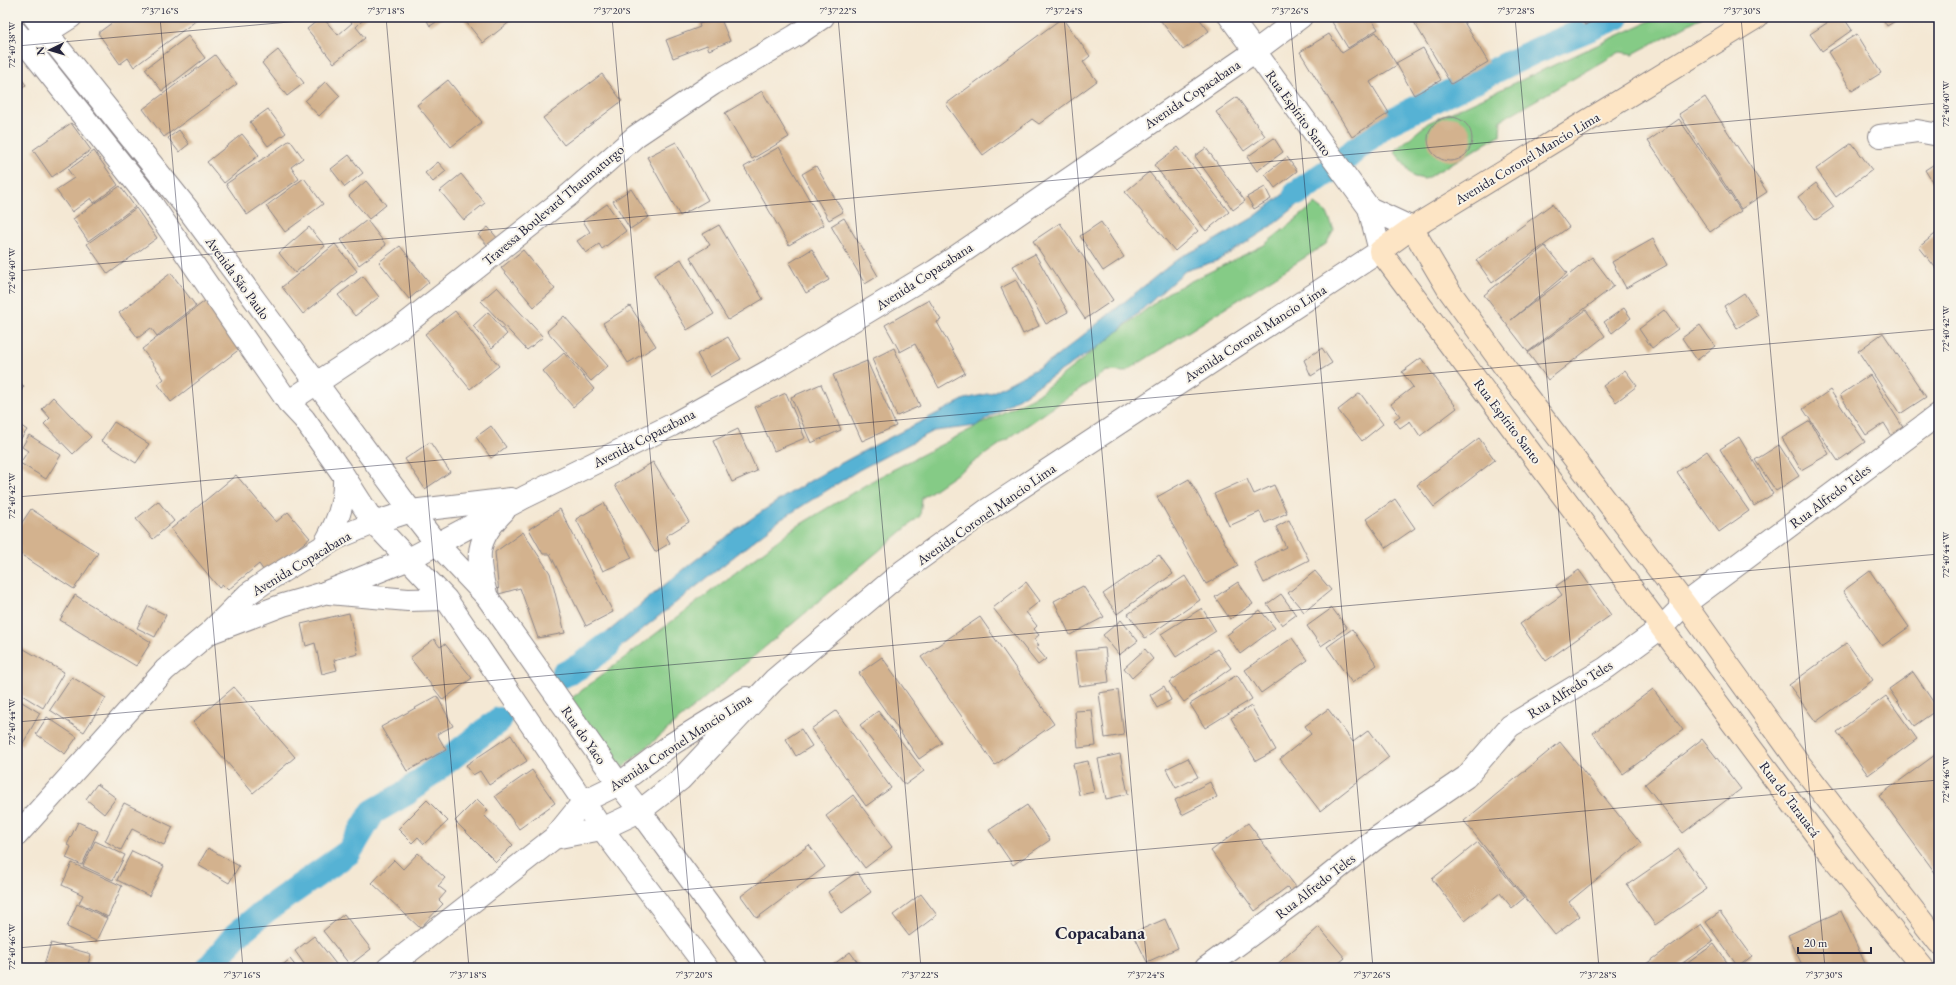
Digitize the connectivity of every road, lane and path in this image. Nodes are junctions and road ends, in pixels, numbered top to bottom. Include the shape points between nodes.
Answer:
1 (71, 17) edge
2 (823, 17) edge
3 (1230, 17) edge
4 (1301, 17) edge
5 (1757, 17) edge
6 (40, 25) edge
7 (20, 41) edge
8 (1254, 52) junction
9 (1939, 135) edge
10 (1880, 136) dead end
11 (1369, 208) junction
12 (190, 212) junction
13 (1412, 228) junction
14 (170, 229) junction
15 (1380, 251) junction
16 (315, 384) junction
17 (288, 402) junction
18 (1939, 414) edge
19 (344, 476) junction
20 (517, 501) junction
21 (411, 511) junction
22 (374, 523) junction
23 (436, 543) junction
24 (323, 547) junction
25 (409, 559) junction
26 (324, 593) junction
27 (487, 597) junction
28 (446, 599) junction
29 (1686, 604) junction
30 (1662, 627) junction
31 (209, 633) junction
32 (774, 680) junction
33 (619, 784) junction
34 (584, 801) junction
35 (640, 811) junction
36 (602, 829) junction
37 (17, 835) edge
38 (554, 838) junction
39 (1939, 943) edge
40 (388, 968) edge
41 (707, 968) edge
42 (756, 968) edge
43 (1206, 968) edge
44 (1923, 968) edge

1 - 6 street
2 - 16 street, Travessa Boulevard Thaumaturgo via 712,84 636,136 569,195 410,321
3 - 8 street, Rua Espírito Santo
4 - 8 street, Avenida Copacabana
5 - 13 main road, Avenida Coronel Mancio Lima
6 - 7 street
6 - 12 street, Avenida São Paulo
7 - 14 street, Avenida São Paulo
8 - 11 street, Rua Espírito Santo
8 - 20 street, Avenida Copacabana via 936,271 774,368 672,425
9 - 10 street via 1917,131
11 - 13 street, Rua Espírito Santo
11 - 15 street, Rua Espírito Santo
12 - 14 street
12 - 16 street, Avenida São Paulo
13 - 15 main road, Avenida Coronel Mancio Lima
13 - 29 main road via 1448,289 1506,369
14 - 17 street, Avenida São Paulo
15 - 30 main road, Rua Espírito Santo
15 - 32 street, Avenida Coronel Mancio Lima via 987,510 903,571
16 - 17 street, Travessa Boulevard Thaumaturgo
16 - 21 street, Avenida São Paulo
17 - 19 street, Avenida São Paulo via 304,419
18 - 29 street, Rua Alfredo Teles
19 - 22 street, Avenida São Paulo
19 - 24 street via 339,518
20 - 21 street, Avenida Copacabana
20 - 23 street, Avenida Copacabana
20 - 27 street via 490,528 482,542 479,568
21 - 22 street, Avenida Copacabana
21 - 23 street, Avenida São Paulo
22 - 24 street, Avenida Copacabana via 337,538
22 - 25 street, Avenida São Paulo
23 - 25 street, Avenida Copacabana
23 - 27 street, Rua do Yaco
24 - 31 street, Avenida Copacabana via 248,594
25 - 26 street, Avenida Copacabana
25 - 28 street
26 - 28 street via 408,600
26 - 31 street, Avenida Copacabana via 283,605
27 - 33 street, Rua do Yaco
28 - 34 street
29 - 30 street, Rua Alfredo Teles
29 - 39 main road, Rua do Tarauacá via 1799,763
30 - 43 street, Rua Alfredo Teles via 1606,668 1510,726 1466,777 1375,839
30 - 44 main road, Rua do Tarauacá via 1831,854
31 - 37 street, Avenida Copacabana via 165,670
32 - 33 street, Avenida Coronel Mancio Lima via 672,744
32 - 35 street, Avenida Coronel Mancio Lima via 681,779
33 - 34 street, Avenida Coronel Mancio Lima
33 - 35 street, Rua do Yaco
34 - 36 street
34 - 38 street, Avenida Coronel Mancio Lima
35 - 36 street, Avenida Coronel Mancio Lima
35 - 42 street, Rua do Yaco
36 - 38 street, Avenida Coronel Mancio Lima
36 - 41 street
38 - 40 street, Avenida Coronel Mancio Lima

